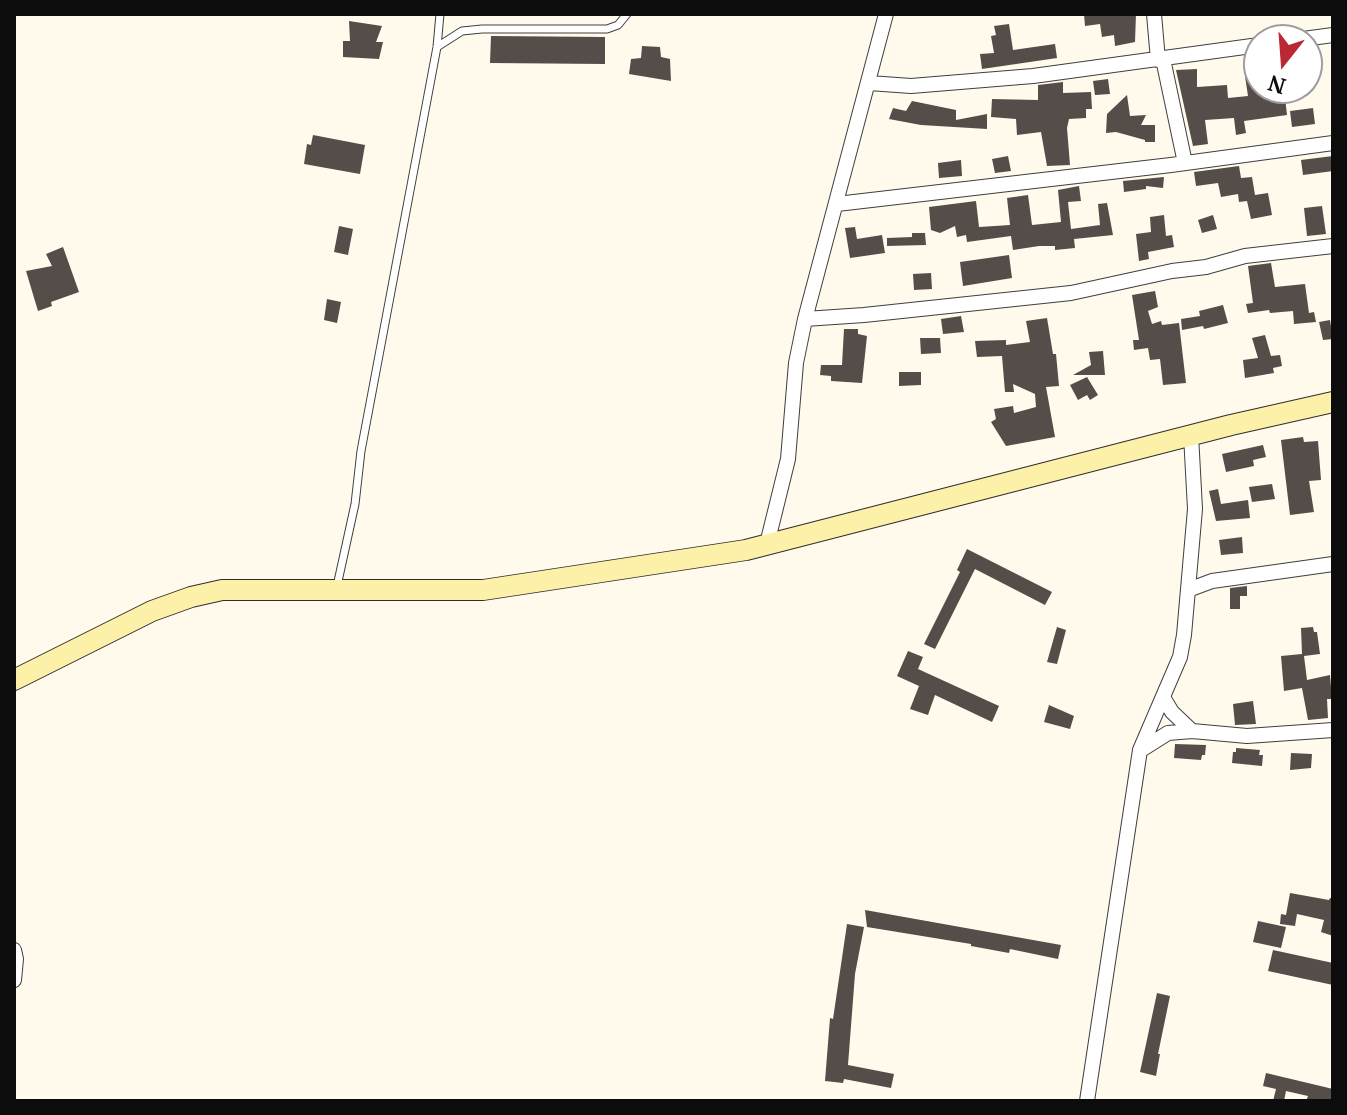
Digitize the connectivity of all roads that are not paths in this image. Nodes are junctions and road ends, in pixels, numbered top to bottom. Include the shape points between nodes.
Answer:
1 (440, 14) edge
2 (627, 14) edge
3 (886, 14) edge
4 (1154, 14) edge
5 (437, 47) junction
6 (1243, 47) edge
7 (1161, 59) junction
8 (869, 83) junction
9 (1333, 143) edge
10 (1185, 163) junction
11 (837, 204) junction
12 (1333, 246) edge
13 (805, 319) junction
14 (1333, 402) edge
15 (1191, 435) junction
16 (767, 544) junction
17 (1333, 564) edge
18 (336, 590) junction
19 (1188, 590) junction
20 (14, 680) edge
21 (1163, 697) junction
22 (1333, 730) edge
23 (1192, 731) junction
24 (1140, 750) junction
25 (14, 950) edge
26 (14, 980) edge
27 (1087, 1101) edge

1 - 5 lane
2 - 5 lane via 607,29 462,31
3 - 8 street
4 - 7 street
5 - 18 lane
6 - 7 street
7 - 8 street via 1033,76 911,86
7 - 10 street
8 - 11 street
9 - 10 street
10 - 11 street
11 - 13 street
12 - 13 street via 1245,256 1016,301
13 - 16 street via 788,459
14 - 15 main road
15 - 16 main road
15 - 19 street via 1195,509
16 - 18 main road via 483,590
17 - 19 street via 1212,581
18 - 20 main road via 222,590 191,597
19 - 21 street via 1180,657
21 - 23 street
21 - 24 street
22 - 23 street via 1247,736
23 - 24 street via 1168,733
24 - 27 street
25 - 26 street

